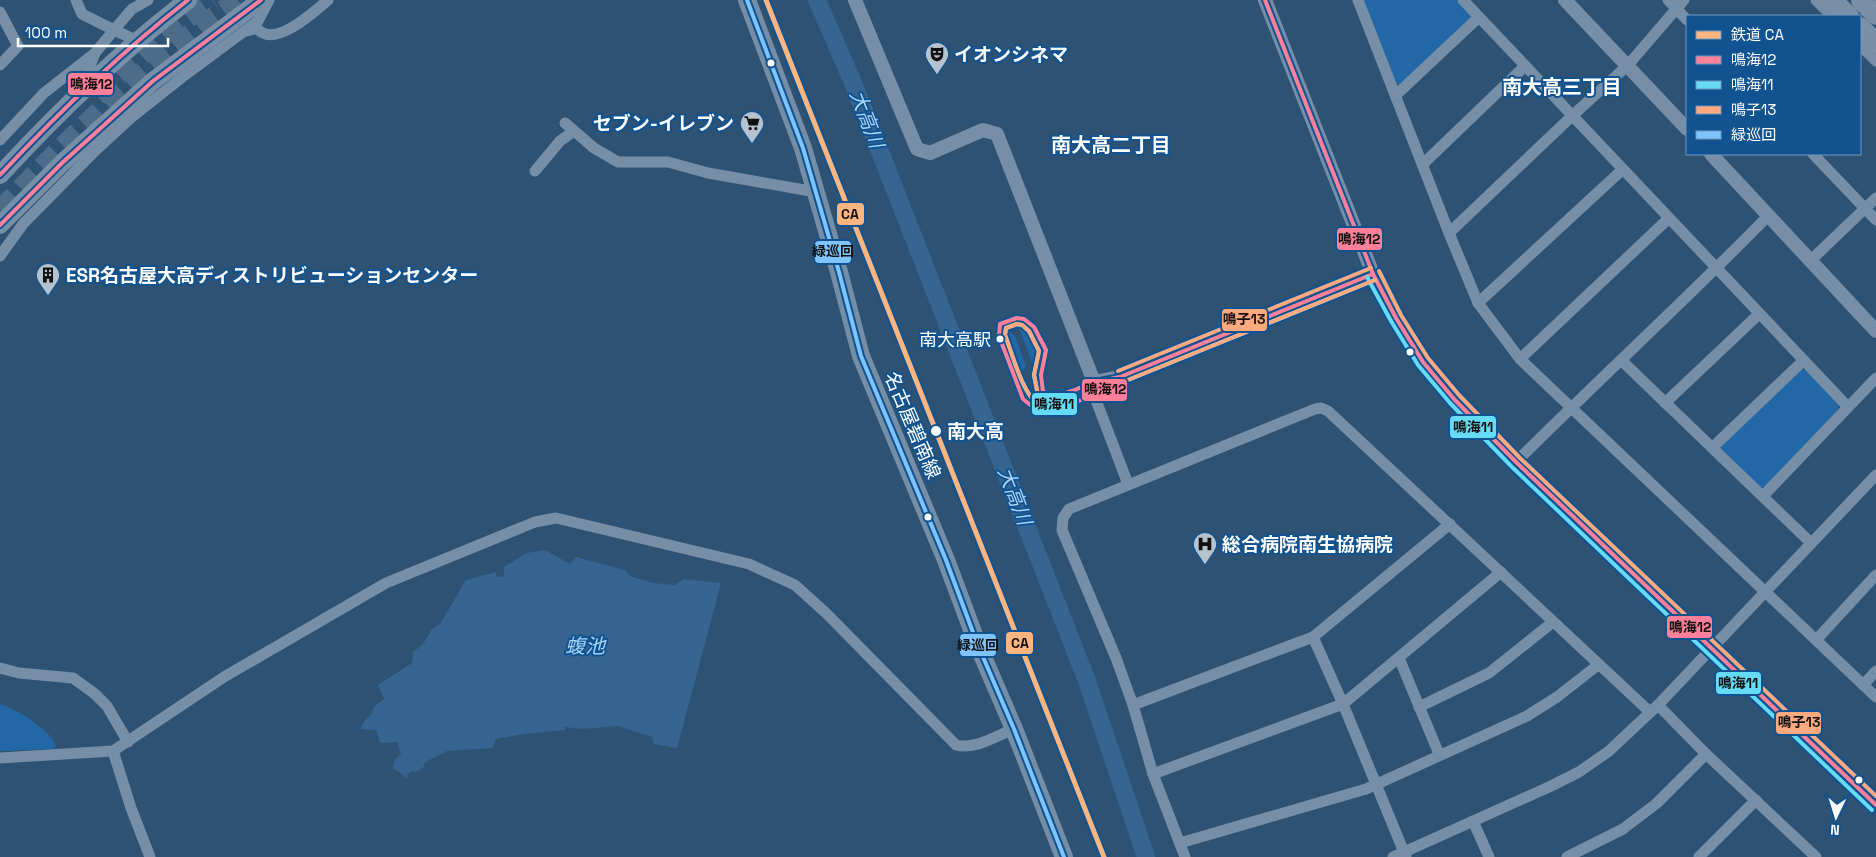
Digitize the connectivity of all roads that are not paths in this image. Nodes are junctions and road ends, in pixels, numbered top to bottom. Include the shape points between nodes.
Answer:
1 (76, 0) edge
2 (148, 0) edge
3 (188, 0) edge
4 (261, 0) edge
5 (269, 0) edge
6 (328, 0) edge
7 (747, 0) edge
8 (855, 0) edge
9 (1265, 0) edge
10 (1358, 0) edge
11 (1463, 0) edge
12 (1565, 0) edge
13 (1816, 0) edge
14 (1832, 0) edge
15 (1857, 0) edge
16 (1861, 0) edge
17 (1676, 3) edge
18 (0, 12) edge
19 (1831, 15) edge
20 (1848, 15) edge
21 (1876, 15) edge
22 (1479, 17) junction
23 (1686, 18) edge
24 (1876, 21) edge
25 (1861, 28) edge
26 (114, 30) junction
27 (244, 32) junction
28 (138, 41) junction
29 (1876, 43) edge
30 (1861, 46) edge
31 (95, 53) junction
32 (1876, 61) edge
33 (0, 65) edge
34 (1628, 65) junction
35 (1525, 66) junction
36 (79, 93) junction
37 (1396, 96) junction
38 (1572, 116) junction
39 (1686, 128) edge
40 (0, 140) edge
41 (1711, 155) edge
42 (1814, 155) edge
43 (1423, 164) junction
44 (1622, 170) junction
45 (535, 171) dead end
46 (0, 175) edge
47 (816, 192) junction
48 (1876, 198) edge
49 (1865, 209) junction
50 (1768, 216) junction
51 (1668, 218) junction
52 (1876, 220) edge
53 (0, 225) edge
54 (1449, 233) junction
55 (0, 256) edge
56 (1810, 261) junction
57 (1716, 269) junction
58 (1373, 274) junction
59 (1478, 303) junction
60 (1759, 314) junction
61 (1876, 331) edge
62 (1520, 359) junction
63 (1621, 360) junction
64 (1802, 361) junction
65 (1120, 377) junction
66 (1876, 378) edge
67 (1665, 403) junction
68 (1571, 406) junction
69 (1848, 407) junction
70 (1713, 448) junction
71 (1516, 462) junction
72 (1876, 475) edge
73 (1128, 484) junction
74 (1764, 496) junction
75 (1450, 524) junction
76 (1811, 542) junction
77 (1500, 572) junction
78 (1876, 575) edge
79 (1766, 591) junction
80 (1553, 622) junction
81 (1313, 637) junction
82 (1816, 639) junction
83 (1711, 648) junction
84 (1398, 658) junction
85 (1598, 664) junction
86 (0, 668) edge
87 (1876, 671) edge
88 (1863, 685) junction
89 (1876, 697) edge
90 (1343, 704) junction
91 (1133, 705) junction
92 (1418, 708) junction
93 (1654, 709) junction
94 (1014, 729) junction
95 (128, 742) junction
96 (113, 751) junction
97 (1439, 754) junction
98 (1706, 754) junction
99 (0, 758) edge
100 (1153, 774) junction
101 (1377, 784) junction
102 (1756, 800) junction
103 (1876, 805) edge
104 (1473, 821) junction
105 (1180, 843) junction
106 (1405, 855) edge
107 (150, 857) edge
108 (1064, 857) edge
109 (1185, 857) edge
110 (1393, 857) edge
111 (1489, 857) edge
112 (1567, 857) edge
113 (1699, 857) edge
114 (1816, 857) edge

1 - 26 street via 82,14
2 - 26 street via 132,9
3 - 28 highway
4 - 53 highway via 152,81
5 - 27 street via 258,20
6 - 27 street via 281,33 267,35 257,28
7 - 47 main road, 名古屋碧南線 via 803,148
8 - 65 street via 917,149 930,153 983,130 997,134 1094,382
9 - 58 street
10 - 37 street
11 - 22 street
12 - 34 street
13 - 19 street
14 - 20 highway
15 - 24 highway
16 - 21 highway
17 - 23 street
17 - 34 street
18 - 33 street via 18,46
22 - 35 street
22 - 37 street
25 - 29 highway
26 - 28 street
26 - 31 street
27 - 55 street via 132,117 96,150 23,224
28 - 36 highway
30 - 32 street
31 - 36 street
31 - 40 street via 44,93
34 - 38 street
34 - 39 street
35 - 38 street
35 - 43 street
36 - 46 highway
37 - 43 street
38 - 44 street
38 - 54 street
41 - 50 street
42 - 49 street
43 - 54 street
44 - 51 street
44 - 59 street
45 - 47 street via 569,127 594,148 618,162 668,162
47 - 94 main road, 名古屋碧南線 via 861,356
48 - 49 street
49 - 52 street
49 - 56 street
50 - 56 street
50 - 57 street
51 - 57 street
51 - 62 street
54 - 59 street
56 - 61 street
57 - 60 street
57 - 63 street
58 - 65 street
58 - 71 street via 1423,362
59 - 62 street
60 - 64 street
60 - 67 street
62 - 68 street
63 - 67 street
63 - 68 street
64 - 69 street
64 - 70 street
65 - 73 street via 1094,395
66 - 69 street
67 - 70 street
68 - 71 street
68 - 79 street
69 - 74 street
70 - 74 street
71 - 83 street
72 - 76 street
73 - 75 street via 1322,408
73 - 91 street via 1069,509 1063,518 1062,530
74 - 76 street
75 - 77 street
75 - 81 street
76 - 79 street
77 - 80 street
77 - 84 street
78 - 82 street
79 - 82 street
79 - 83 street
80 - 85 street
80 - 92 street via 1489,673
81 - 90 street
81 - 91 street
82 - 88 street
83 - 93 street
83 - 103 street
84 - 90 street
84 - 92 street
85 - 93 street
85 - 97 street via 1557,698 1527,716
86 - 95 street via 73,678 107,706
87 - 88 street
88 - 89 street
90 - 100 street
90 - 101 street
91 - 100 street
92 - 97 street
93 - 98 street
93 - 104 street via 1609,751 1579,772
94 - 95 street via 974,745 956,745 827,614 795,586 770,573 750,564 556,518 535,522 386,583 224,677
94 - 108 main road, 名古屋碧南線
95 - 96 street
96 - 99 street
96 - 107 street
97 - 101 street
98 - 102 street
98 - 112 street via 1657,803 1623,829
100 - 105 street
101 - 105 street
101 - 106 street
102 - 113 street
102 - 114 street
104 - 106 street
104 - 111 street
105 - 109 street
106 - 110 street

